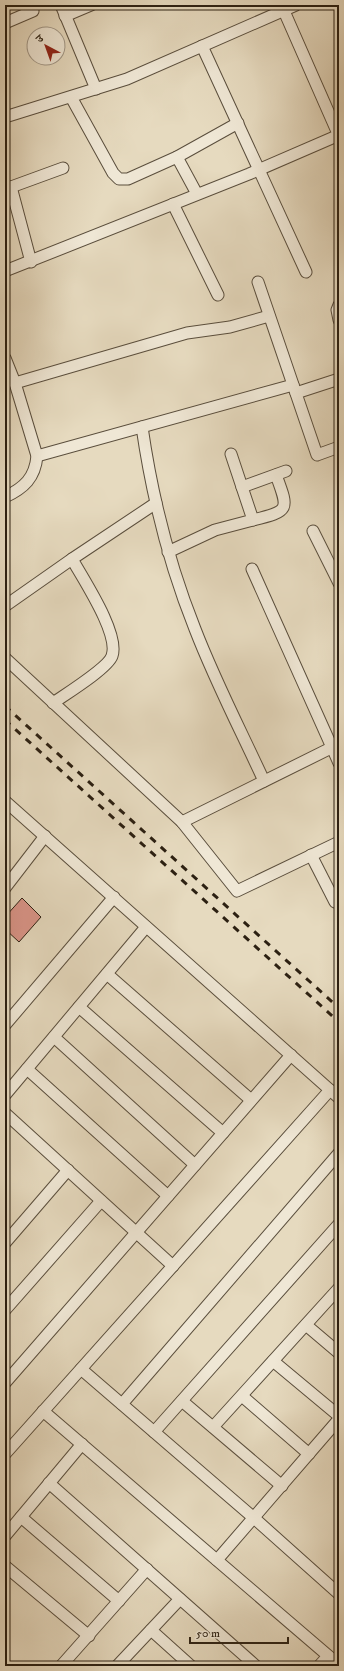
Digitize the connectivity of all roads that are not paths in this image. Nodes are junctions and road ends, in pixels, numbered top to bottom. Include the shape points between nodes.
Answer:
1 (61, 5) edge
2 (92, 5) edge
3 (296, 5) edge
4 (33, 11) dead end
5 (284, 11) junction
6 (65, 16) junction
7 (5, 23) edge
8 (202, 46) junction
9 (96, 89) junction
10 (71, 97) junction
11 (5, 117) edge
12 (238, 123) junction
13 (339, 136) edge
14 (176, 157) junction
15 (63, 168) dead end
16 (259, 170) junction
17 (8, 188) edge
18 (197, 194) junction
19 (173, 204) junction
20 (31, 262) junction
21 (5, 270) edge
22 (306, 272) dead end
23 (258, 282) dead end
24 (218, 295) dead end
25 (339, 305) edge
26 (269, 316) junction
27 (339, 320) edge
28 (5, 358) edge
29 (339, 379) edge
30 (15, 383) junction
31 (294, 389) junction
32 (142, 427) junction
33 (339, 447) edge
34 (231, 454) dead end
35 (37, 456) junction
36 (242, 487) junction
37 (5, 497) edge
38 (156, 503) junction
39 (253, 520) junction
40 (313, 531) dead end
41 (168, 552) junction
42 (72, 559) junction
43 (252, 569) dead end
44 (339, 584) edge
45 (5, 606) edge
46 (5, 658) edge
47 (53, 703) junction
48 (335, 746) edge
49 (339, 763) edge
50 (264, 781) junction
51 (5, 801) edge
52 (182, 822) junction
53 (45, 836) junction
54 (339, 842) edge
55 (311, 855) junction
56 (5, 888) edge
57 (114, 898) junction
58 (334, 902) dead end
59 (146, 926) junction
60 (107, 974) junction
61 (79, 1007) junction
62 (5, 1025) edge
63 (54, 1037) junction
64 (291, 1055) junction
65 (27, 1069) junction
66 (330, 1090) junction
67 (5, 1096) edge
68 (339, 1098) edge
69 (251, 1100) junction
70 (5, 1113) edge
71 (223, 1133) junction
72 (339, 1153) edge
73 (195, 1165) junction
74 (68, 1170) junction
75 (168, 1196) junction
76 (101, 1201) junction
77 (136, 1232) junction
78 (337, 1232) edge
79 (5, 1243) edge
80 (172, 1266) junction
81 (338, 1290) edge
82 (5, 1310) edge
83 (306, 1324) junction
84 (339, 1353) edge
85 (273, 1361) junction
86 (81, 1369) junction
87 (5, 1383) edge
88 (242, 1396) junction
89 (182, 1401) junction
90 (122, 1404) junction
91 (43, 1411) junction
92 (339, 1416) edge
93 (339, 1419) edge
94 (214, 1427) junction
95 (154, 1432) junction
96 (82, 1444) junction
97 (5, 1454) edge
98 (309, 1454) junction
99 (49, 1483) junction
100 (282, 1486) junction
101 (21, 1517) junction
102 (254, 1518) junction
103 (5, 1536) edge
104 (217, 1560) junction
105 (5, 1566) edge
106 (147, 1569) junction
107 (339, 1594) edge
108 (180, 1598) junction
109 (119, 1601) junction
110 (151, 1630) junction
111 (89, 1636) junction
112 (328, 1656) junction
113 (121, 1665) edge
114 (339, 1665) edge
115 (61, 1666) edge
116 (191, 1666) edge
117 (256, 1666) edge
118 (319, 1666) edge

1 - 6 street
2 - 6 street
3 - 5 street
4 - 7 street
5 - 8 street
5 - 13 street
6 - 9 street
8 - 9 street via 127,79
8 - 12 street
9 - 10 street
10 - 11 street
10 - 14 street via 119,180 128,179
12 - 14 street
12 - 16 street
13 - 16 street
14 - 18 street
15 - 17 street
16 - 18 street
16 - 22 street
17 - 20 street
18 - 19 street
19 - 20 street
19 - 24 street
20 - 21 street
23 - 26 street
25 - 27 street
26 - 30 street via 187,333
26 - 31 street
28 - 30 street
29 - 31 street
30 - 35 street
31 - 32 street
31 - 33 street via 317,456
32 - 35 street
32 - 38 street
34 - 36 street
35 - 37 street via 36,466 27,483
36 - 39 street
36 - 39 street via 281,473 285,498 282,511 276,515
38 - 41 street
38 - 42 street
39 - 41 street via 215,530
40 - 44 street
41 - 50 street via 200,643
42 - 45 street
42 - 47 street via 109,626 114,648 106,665
43 - 48 street
46 - 47 street
47 - 52 street
48 - 49 street
48 - 50 street
50 - 52 street
51 - 53 street
52 - 55 street via 237,891
53 - 56 street
53 - 57 street
54 - 55 street
55 - 58 street
57 - 59 street
57 - 62 street
59 - 60 street
59 - 64 street
60 - 61 street
60 - 69 street
61 - 63 street
61 - 71 street
63 - 65 street
63 - 73 street
64 - 66 street
64 - 69 street
65 - 67 street
65 - 75 street
66 - 68 street
66 - 80 street
69 - 71 street
70 - 74 street
71 - 73 street
72 - 90 street
73 - 75 street
74 - 76 street
74 - 79 street
75 - 77 street
76 - 77 street
76 - 82 street
77 - 80 street
77 - 87 street
78 - 89 street
80 - 86 street
81 - 83 street
83 - 84 street
83 - 85 street
85 - 88 street
85 - 92 street
86 - 90 street
86 - 91 street
88 - 94 street
88 - 98 street
89 - 94 street
89 - 95 street
90 - 95 street
91 - 96 street
91 - 97 street
93 - 98 street
94 - 100 street
95 - 102 street
96 - 99 street
96 - 104 street
98 - 100 street
99 - 101 street
99 - 106 street
100 - 102 street
101 - 103 street
101 - 109 street
102 - 104 street
102 - 107 street
104 - 112 street
105 - 111 street
106 - 108 street
106 - 109 street
108 - 110 street
108 - 117 street
109 - 111 street
110 - 113 street
110 - 116 street
111 - 115 street
112 - 114 street
112 - 118 street

